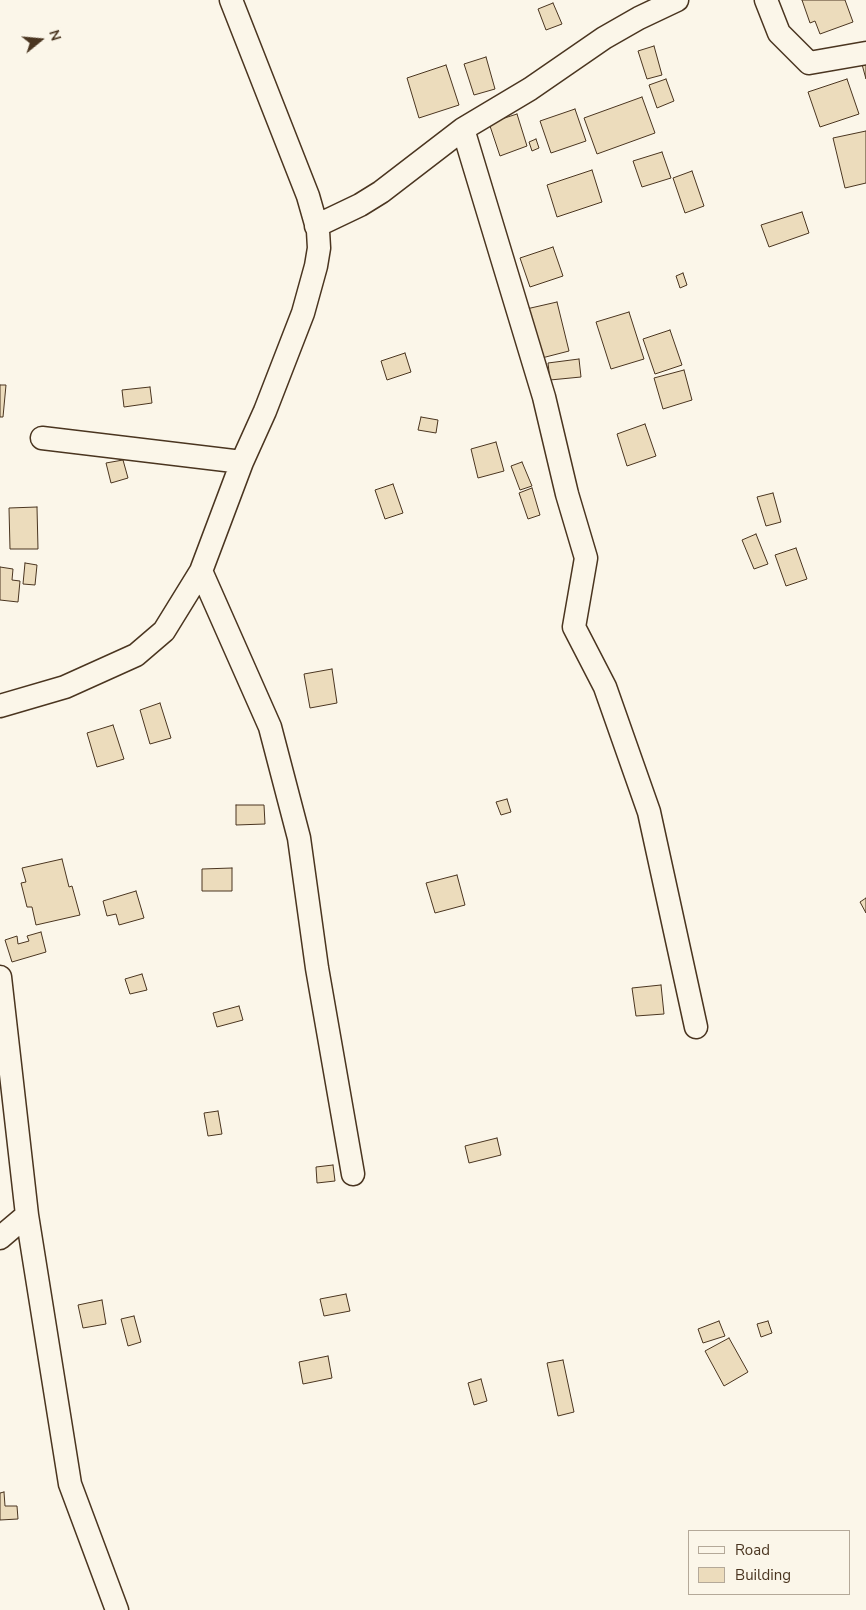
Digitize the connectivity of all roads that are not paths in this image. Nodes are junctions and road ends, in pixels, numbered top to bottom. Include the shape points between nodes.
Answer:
1 (231, 0) edge
2 (677, 0) edge
3 (766, 0) edge
4 (866, 53) edge
5 (463, 129) junction
6 (316, 226) junction
7 (42, 438) dead end
8 (242, 462) junction
9 (201, 572) junction
10 (0, 706) edge
11 (0, 977) edge
12 (696, 1028) dead end
13 (353, 1174) dead end
14 (28, 1215) junction
15 (0, 1238) edge
16 (117, 1610) edge

1 - 6 street via 308,196
2 - 5 street via 604,38 530,89
3 - 4 street via 779,33 809,63
5 - 6 street via 374,196
5 - 12 street via 544,397 586,558 574,627 605,687 649,812
6 - 8 street via 319,248 303,313
7 - 8 street
8 - 9 street
9 - 10 street via 164,631 136,656 65,687
9 - 13 street via 270,728 300,838 317,968
11 - 14 street
14 - 15 street
14 - 16 street via 70,1484

